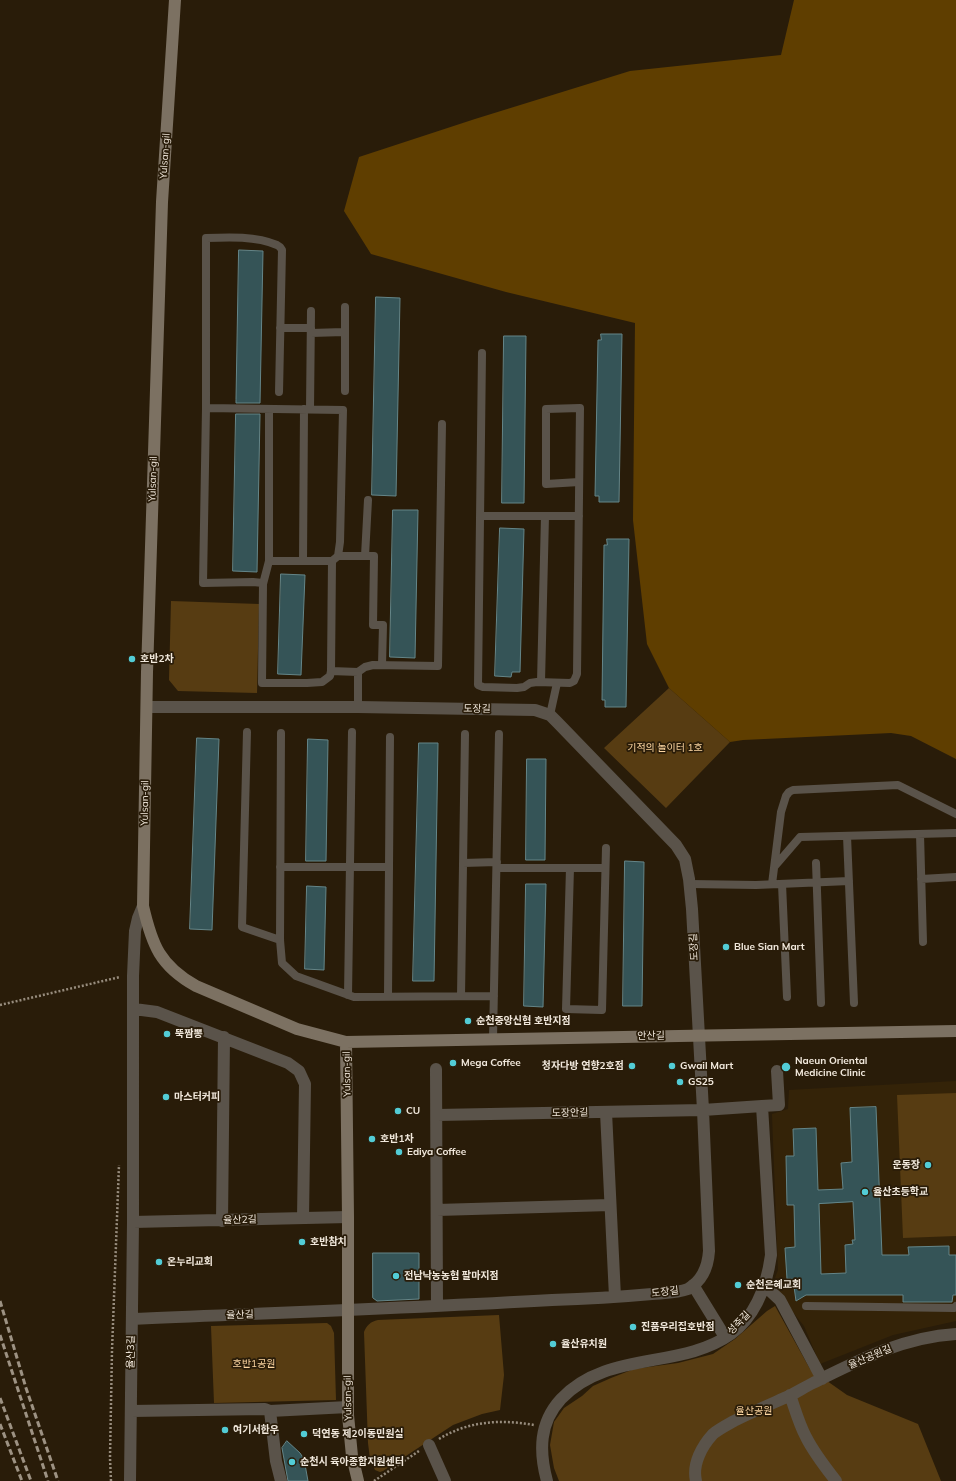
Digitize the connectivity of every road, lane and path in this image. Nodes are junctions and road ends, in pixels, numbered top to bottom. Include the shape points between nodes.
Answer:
1 (175, 0) edge
2 (344, 307) dead end
3 (311, 311) dead end
4 (280, 328) junction
5 (311, 330) junction
6 (344, 332) junction
7 (482, 353) dead end
8 (344, 391) dead end
9 (279, 392) dead end
10 (206, 408) junction
11 (269, 409) junction
12 (307, 409) junction
13 (442, 424) dead end
14 (579, 482) junction
15 (368, 500) dead end
16 (480, 516) junction
17 (545, 516) junction
18 (579, 516) junction
19 (365, 556) junction
20 (335, 559) junction
21 (269, 561) junction
22 (303, 561) junction
23 (263, 583) junction
24 (382, 665) junction
25 (331, 671) junction
26 (358, 672) junction
27 (541, 682) junction
28 (558, 683) junction
29 (147, 707) junction
30 (358, 707) junction
31 (550, 715) junction
32 (247, 732) dead end
33 (352, 732) dead end
34 (281, 733) dead end
35 (465, 734) dead end
36 (499, 734) dead end
37 (390, 737) dead end
38 (956, 814) edge
39 (956, 833) edge
40 (920, 834) junction
41 (847, 836) junction
42 (606, 848) dead end
43 (463, 863) junction
44 (816, 863) dead end
45 (497, 865) junction
46 (389, 866) junction
47 (280, 867) junction
48 (350, 867) junction
49 (774, 867) junction
50 (570, 868) junction
51 (606, 868) junction
52 (956, 877) edge
53 (921, 879) junction
54 (849, 881) junction
55 (817, 882) junction
56 (690, 884) junction
57 (772, 884) junction
58 (782, 884) junction
59 (143, 906) junction
60 (280, 940) junction
61 (923, 942) dead end
62 (105, 980) dead end
63 (348, 995) junction
64 (388, 996) junction
65 (461, 996) junction
66 (494, 996) junction
67 (787, 997) dead end
68 (821, 1003) dead end
69 (854, 1003) dead end
70 (0, 1005) edge
71 (134, 1008) junction
72 (956, 1031) edge
73 (699, 1035) junction
74 (224, 1037) junction
75 (493, 1039) junction
76 (346, 1042) junction
77 (436, 1069) dead end
78 (778, 1072) dead end
79 (762, 1106) junction
80 (703, 1110) junction
81 (606, 1112) junction
82 (437, 1115) junction
83 (119, 1157) dead end
84 (610, 1205) junction
85 (437, 1210) junction
86 (303, 1218) junction
87 (348, 1218) junction
88 (222, 1220) junction
89 (133, 1222) junction
90 (693, 1285) junction
91 (765, 1286) junction
92 (615, 1297) junction
93 (437, 1306) junction
94 (806, 1306) dead end
95 (956, 1306) edge
96 (348, 1311) junction
97 (132, 1319) junction
98 (956, 1334) edge
99 (725, 1337) junction
100 (822, 1379) junction
101 (790, 1395) junction
102 (348, 1407) junction
103 (130, 1411) junction
104 (270, 1411) junction
105 (544, 1428) junction
106 (429, 1445) junction
107 (112, 1481) edge
108 (130, 1481) edge
109 (280, 1481) edge
110 (358, 1481) edge
111 (374, 1481) edge
112 (445, 1481) edge
113 (547, 1481) edge
114 (696, 1481) edge
115 (836, 1481) edge

1 - 29 street, Yulsan-gil via 162,202
2 - 6 lane
3 - 5 lane
4 - 5 lane
4 - 9 lane
4 - 10 lane via 280,247 260,240 206,238
5 - 6 lane
5 - 12 lane
6 - 8 lane
7 - 16 lane
10 - 11 lane
10 - 23 lane via 203,583
11 - 12 lane
11 - 21 lane
12 - 20 lane via 343,410 340,542
12 - 22 lane
13 - 24 lane via 438,666
14 - 14 lane via 580,408 546,409 546,484
14 - 18 lane
15 - 19 lane
16 - 17 lane
16 - 27 lane via 478,685 517,688
17 - 18 lane
17 - 27 lane
18 - 28 lane via 577,674 570,683
19 - 20 lane
19 - 24 lane via 374,556 373,625 383,625
20 - 22 lane
20 - 25 lane
21 - 22 lane
21 - 23 lane
23 - 25 lane via 262,683 322,682 330,676
24 - 26 lane via 365,667
25 - 26 lane
26 - 30 lane
27 - 28 lane
28 - 31 lane
29 - 30 street, 도장길
29 - 59 street, Yulsan-gil
30 - 31 street, 도장길 via 535,710
31 - 56 street, 도장길 via 676,845 685,860
32 - 60 lane via 242,927
33 - 48 lane
34 - 47 lane
35 - 43 lane
36 - 45 lane
37 - 46 lane
38 - 49 lane via 898,785 793,790 786,796 781,812
39 - 40 lane
40 - 41 lane
40 - 53 lane
41 - 49 lane via 800,837
41 - 54 lane
42 - 51 lane
43 - 45 lane
43 - 65 lane
44 - 55 lane
45 - 50 lane
45 - 66 lane
46 - 48 lane
46 - 64 lane
47 - 48 lane
47 - 60 lane
48 - 63 lane
49 - 57 lane
50 - 51 lane
50 - 51 lane via 566,1009 602,1010
52 - 53 lane
53 - 61 lane
54 - 55 lane
54 - 69 lane
55 - 58 lane
55 - 68 lane
56 - 57 lane
56 - 73 street, 도장길
57 - 58 lane
58 - 67 lane
59 - 71 street, 율산3길 via 135,931
59 - 76 street, Yulsan-gil via 156,947 170,968 182,978 297,1029
60 - 63 lane via 282,963 296,976
62 - 70 path
63 - 64 lane
64 - 65 lane
65 - 66 lane
66 - 75 lane
71 - 74 street via 157,1012
71 - 89 street, 율산3길
72 - 73 street, 안산길
73 - 75 street, 안산길
73 - 80 street, 도장길
74 - 86 street via 288,1063 299,1071 305,1084
74 - 88 street
75 - 76 street, 안산길
76 - 87 street, Yulsan-gil
77 - 82 street
78 - 79 street via 779,1105
79 - 80 street
79 - 91 street, 성죽길 via 771,1255
80 - 81 street, 도장안길
80 - 90 street, 도장길 via 709,1251 708,1264
81 - 82 street, 도장안길
81 - 84 street
82 - 85 street
83 - 107 path via 112,1350
84 - 85 street
84 - 92 street
85 - 93 street
86 - 87 street, 율산2길
86 - 88 street, 율산2길
87 - 96 street, Yulsan-gil
88 - 89 street, 율산2길
89 - 97 street, 율산3길
90 - 92 street, 도장길 via 677,1291
90 - 99 street
91 - 99 street, 성죽길 via 758,1303 744,1321
91 - 100 street via 780,1300
92 - 93 street, 도장길
93 - 96 street, 도장길
94 - 95 lane
96 - 97 street, 율산길
96 - 102 street, Yulsan-gil
97 - 103 street, 율산3길
98 - 100 street, 율산공원길 via 936,1335 887,1348
99 - 105 street, 성죽길 via 696,1351 632,1363 603,1372 578,1384 557,1404 547,1418
100 - 101 street, 율산공원길
101 - 114 street, 율산공원길 via 755,1410 714,1433 702,1449 696,1464
101 - 115 street via 806,1437
102 - 104 street
102 - 110 street, Yulsan-gil via 349,1437
103 - 104 street
103 - 108 street, 율산3길
104 - 109 street
105 - 106 path via 501,1422 479,1423 462,1428
105 - 113 street, 성죽길 via 542,1462
106 - 111 path
106 - 112 street

